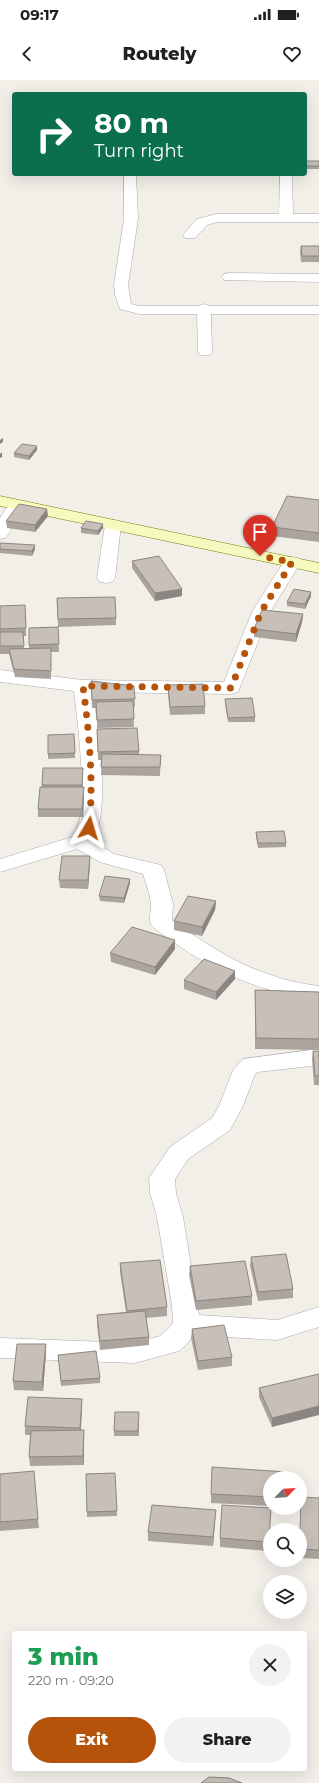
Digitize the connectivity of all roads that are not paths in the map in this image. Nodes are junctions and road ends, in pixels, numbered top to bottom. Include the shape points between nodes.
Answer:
1 (130, 176) edge
2 (286, 176) edge
3 (286, 218) junction
4 (319, 218) edge
5 (190, 235) dead end
6 (229, 277) dead end
7 (319, 278) edge
8 (204, 308) junction
9 (319, 310) edge
10 (205, 352) dead end
11 (0, 501) edge
12 (17, 505) junction
13 (113, 525) junction
14 (0, 534) edge
15 (292, 562) junction
16 (319, 568) edge
17 (106, 578) dead end
18 (0, 676) edge
19 (83, 686) junction
20 (80, 840) junction
21 (0, 866) edge
22 (319, 992) edge
23 (319, 1057) edge
24 (319, 1317) edge
25 (186, 1324) junction
26 (0, 1348) edge

1 - 8 street via 130,219 121,280 125,306 139,310
2 - 3 street
3 - 4 street
3 - 5 street via 216,218 202,222
6 - 7 street
8 - 9 street
8 - 10 street
11 - 12 main road
12 - 13 main road
12 - 14 street
13 - 15 main road
13 - 17 street
15 - 16 main road
15 - 19 street via 261,612 231,688
18 - 19 street
19 - 20 street via 89,733 91,808 89,828 86,836
20 - 21 street
20 - 22 street via 107,858 153,870 162,904 161,922 200,951 253,979 306,992
23 - 25 street via 251,1065 245,1070 221,1124 179,1153 162,1178 185,1304
24 - 25 street via 277,1330
25 - 26 street via 169,1344 135,1353

